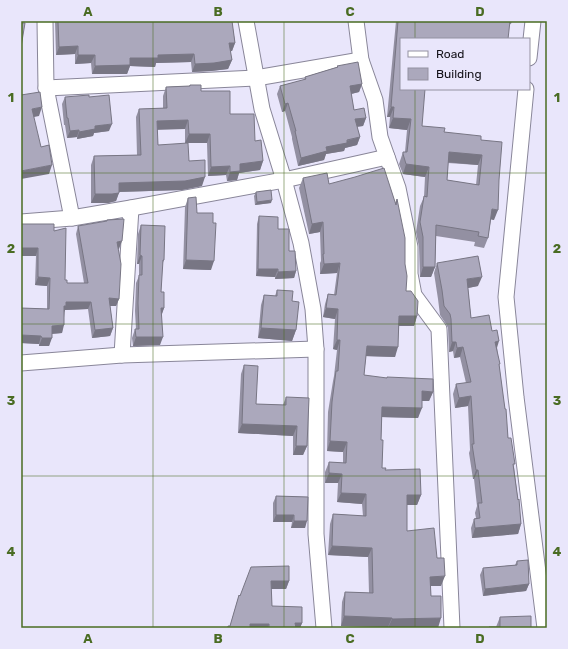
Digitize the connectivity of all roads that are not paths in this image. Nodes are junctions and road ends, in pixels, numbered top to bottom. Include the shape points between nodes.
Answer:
1 (45, 21) edge
2 (246, 21) edge
3 (356, 21) edge
4 (533, 21) edge
5 (530, 49) edge
6 (362, 60) junction
7 (256, 78) junction
8 (46, 88) junction
9 (526, 90) edge
10 (387, 157) junction
11 (284, 180) junction
12 (131, 208) junction
13 (72, 218) junction
14 (21, 222) edge
15 (316, 349) junction
16 (122, 355) junction
17 (21, 362) edge
18 (324, 628) edge
19 (452, 628) edge
20 (544, 628) edge

1 - 8 street
2 - 7 street
3 - 6 street
4 - 5 street
6 - 7 street
6 - 10 street via 375,100 380,137
7 - 8 street
7 - 11 street via 262,109
8 - 13 street
9 - 20 street via 506,297
10 - 11 street
10 - 19 street via 398,188 410,247 410,274 414,295 439,329
11 - 12 street
11 - 15 street via 301,243 314,309
12 - 13 street
12 - 16 street
13 - 14 street
15 - 16 street
15 - 18 street via 316,534
16 - 17 street

